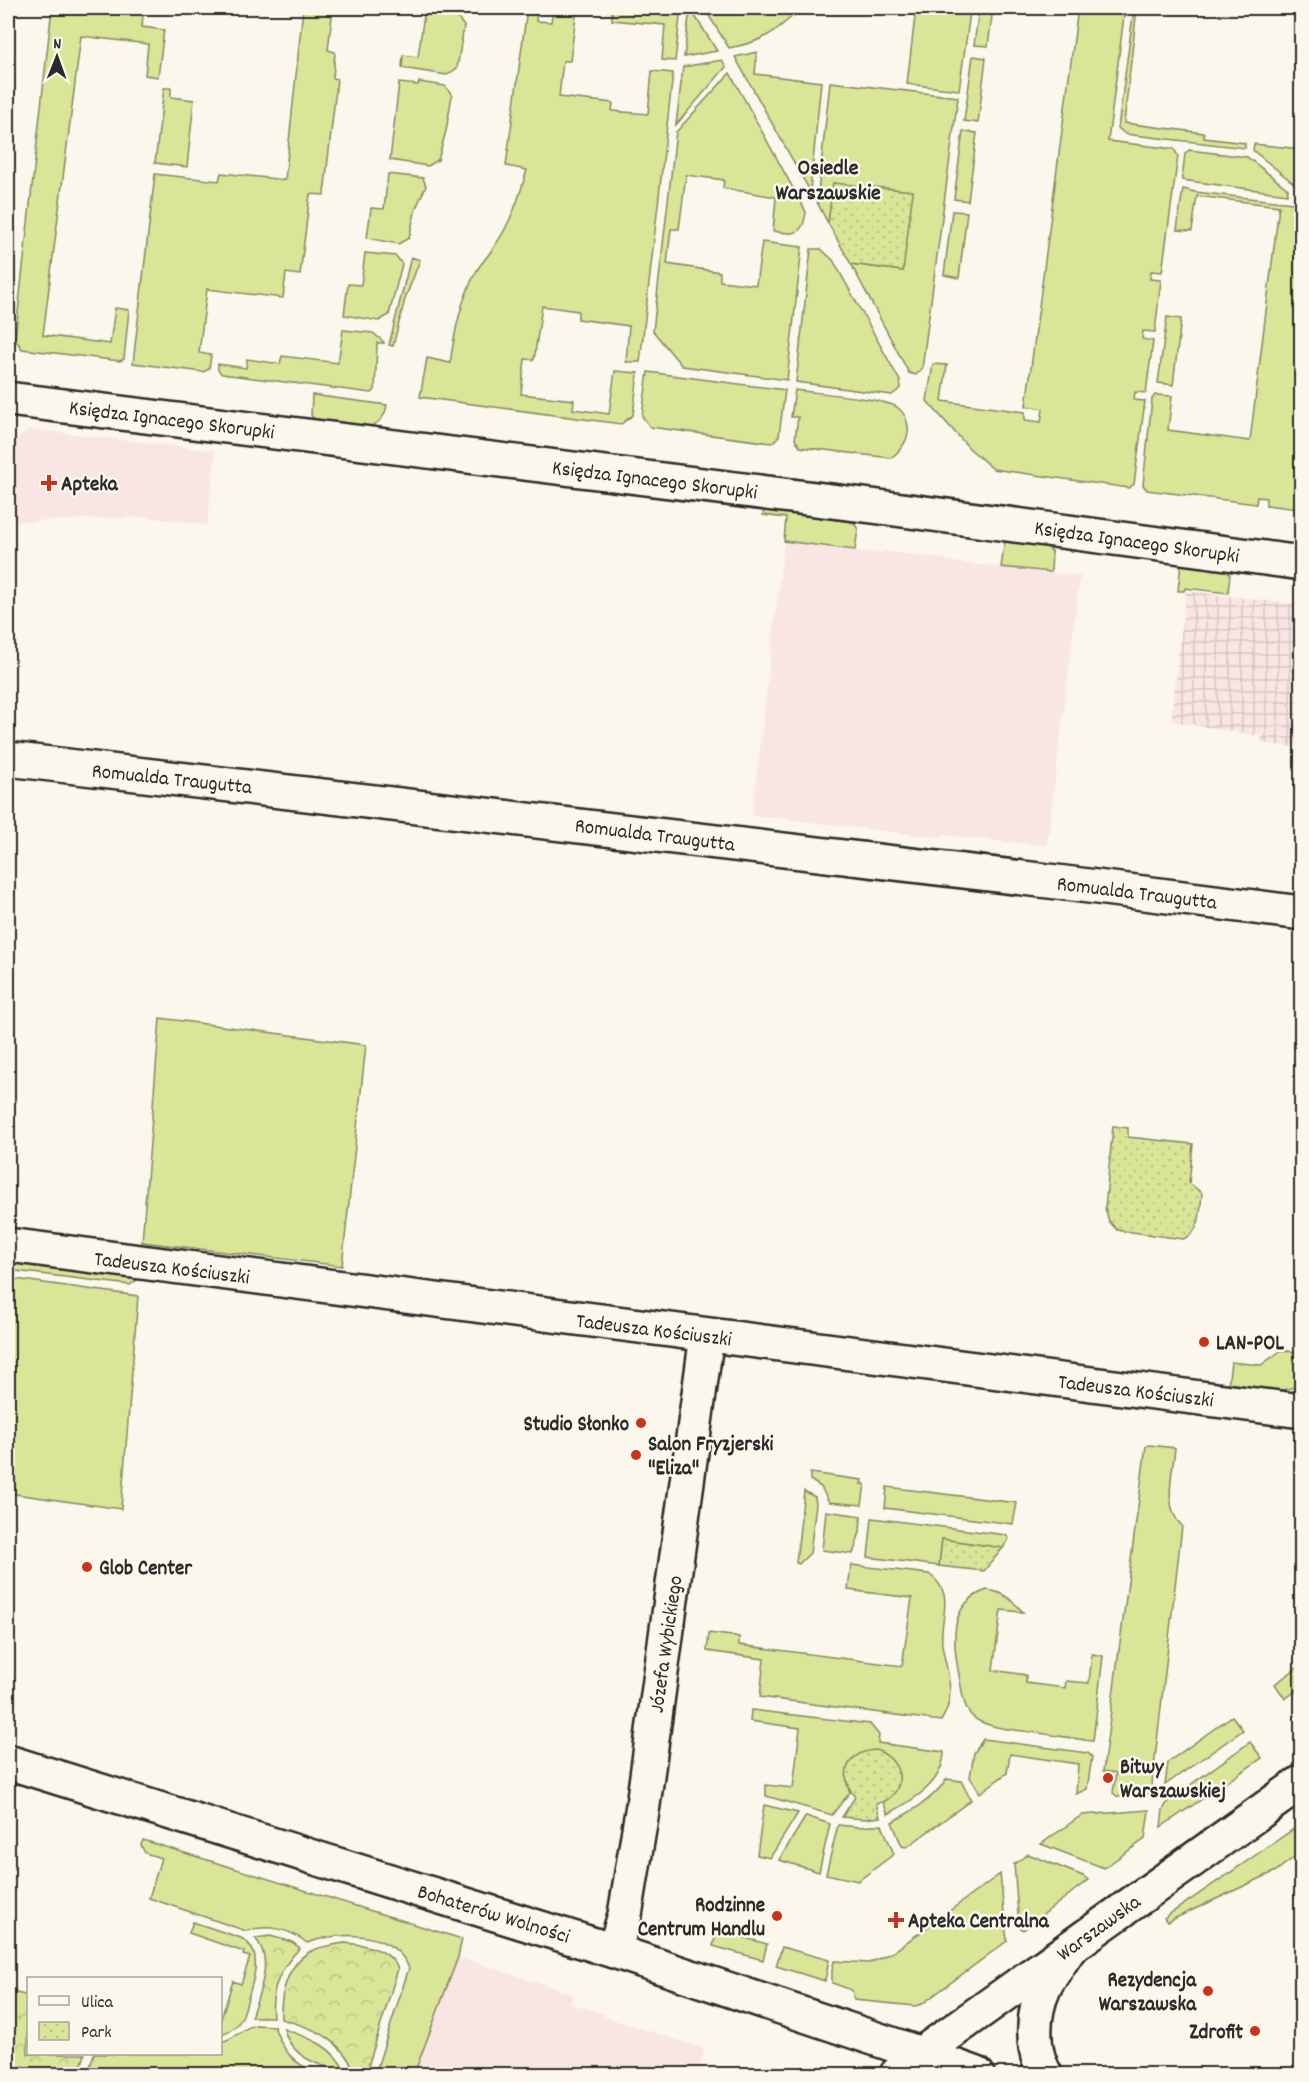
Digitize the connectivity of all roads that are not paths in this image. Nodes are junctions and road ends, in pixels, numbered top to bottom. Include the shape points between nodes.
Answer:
1 (8, 399) edge
2 (1302, 563) edge
3 (8, 759) edge
4 (1302, 913) edge
5 (8, 1245) edge
6 (708, 1335) junction
7 (1302, 1411) edge
8 (8, 1762) edge
9 (1302, 1782) edge
10 (1070, 1948) junction
11 (614, 1951) junction
12 (909, 2064) edge
13 (977, 2074) edge
14 (1045, 2074) edge

1 - 2 street, Księdza Ignacego Skorupki
3 - 4 street, Romualda Traugutta
5 - 6 street, Tadeusza Kościuszki
6 - 7 street, Tadeusza Kościuszki
6 - 11 street, Józefa Wybickiego via 643,1805 625,1915
8 - 11 street, Bohaterów Wolności
9 - 10 street, Warszawska
10 - 12 street, Warszawska
10 - 14 street via 1044,1987 1035,2013 1036,2044
11 - 12 street, Bohaterów Wolności
12 - 13 street, Bohaterów Wolności

